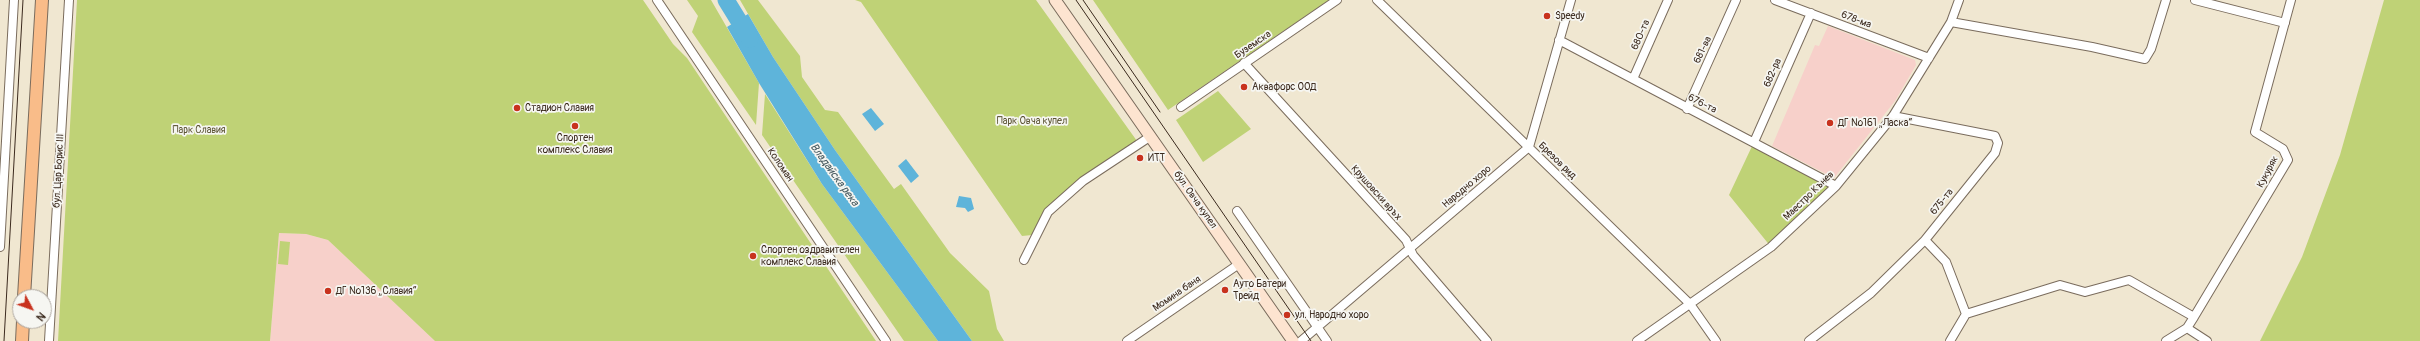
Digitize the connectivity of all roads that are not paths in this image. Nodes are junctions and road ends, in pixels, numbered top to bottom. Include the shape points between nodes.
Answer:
1 (14, 0) edge
2 (42, 0) edge
3 (69, 0) edge
4 (657, 0) edge
5 (1055, 0) edge
6 (1337, 0) edge
7 (1377, 0) edge
8 (1571, 0) edge
9 (1668, 0) edge
10 (1736, 0) edge
11 (1775, 0) edge
12 (1960, 0) edge
13 (2166, 0) edge
14 (2195, 0) edge
15 (2291, 0) edge
16 (1811, 13) junction
17 (1951, 22) junction
18 (2285, 23) junction
19 (1559, 40) junction
20 (1929, 58) junction
21 (1244, 63) junction
22 (1633, 79) junction
23 (1181, 107) dead end
24 (1687, 108) junction
25 (1893, 116) junction
26 (1151, 136) junction
27 (3, 142) edge
28 (1754, 142) junction
29 (1529, 147) junction
30 (1836, 186) junction
31 (1237, 211) dead end
32 (1925, 240) junction
33 (0, 247) edge
34 (1410, 248) junction
35 (1024, 260) dead end
36 (1239, 264) junction
37 (24, 289) edge
38 (1690, 304) junction
39 (1966, 314) junction
40 (2194, 317) junction
41 (1317, 328) junction
42 (2186, 328) junction
43 (23, 329) edge
44 (22, 341) edge
45 (49, 341) edge
46 (886, 341) edge
47 (1127, 341) edge
48 (1293, 341) edge
49 (1301, 341) edge
50 (1327, 341) edge
51 (1487, 341) edge
52 (1638, 341) edge
53 (1716, 341) edge
54 (1809, 341) edge
55 (1950, 341) edge
56 (2166, 341) edge
57 (2207, 341) edge

1 - 27 street
2 - 37 main road
3 - 45 street, бул. Цар Борис III
4 - 46 street, Коломан
5 - 26 main road, бул. Овча купел
6 - 21 street, Буземска
7 - 29 street, Брезов рид
8 - 19 street
9 - 22 street, 680-та
10 - 24 street, 681-ва
11 - 16 street, 678-ма
12 - 17 street, Маестро Кънев
13 - 17 street via 2151,49 2145,60 2092,47
14 - 18 street
15 - 18 street, Кукуряк
16 - 20 street, 678-ма
16 - 28 street, 682-ра
17 - 20 street, Маестро Кънев
18 - 40 street, Кукуряк via 2255,132 2283,149 2288,160
19 - 22 street, 676-та
19 - 29 street
20 - 25 street, Маестро Кънев
21 - 23 street, Буземска
21 - 34 street, Крушовски връх via 1406,240
22 - 24 street, 676-та
24 - 28 street, 676-та
25 - 30 street, Маестро Кънев
25 - 32 street, 675-та via 1995,136 1998,143 1995,153
26 - 35 street via 1083,181 1048,212
26 - 36 main road, бул. Овча купел
27 - 33 street
28 - 30 street, 676-та
29 - 34 street, Народно хоро
29 - 38 street, Брезов рид
30 - 38 street, Маестро Кънев via 1771,247
31 - 41 street
32 - 39 street via 1946,262
32 - 54 street, 675-та via 1871,293
34 - 41 street, Народно хоро
34 - 51 street, Крушовски връх
36 - 47 street, Момина баня
36 - 48 main road, бул. Овча купел
38 - 52 street, Маестро Кънев
38 - 53 street, Брезов рид
39 - 40 street via 2060,285 2085,292 2124,280 2134,282
39 - 55 street
40 - 42 street, Кукуряк
41 - 49 street, Народно хоро
41 - 50 street
42 - 56 street, Кукуряк
42 - 57 street
43 - 44 main road

